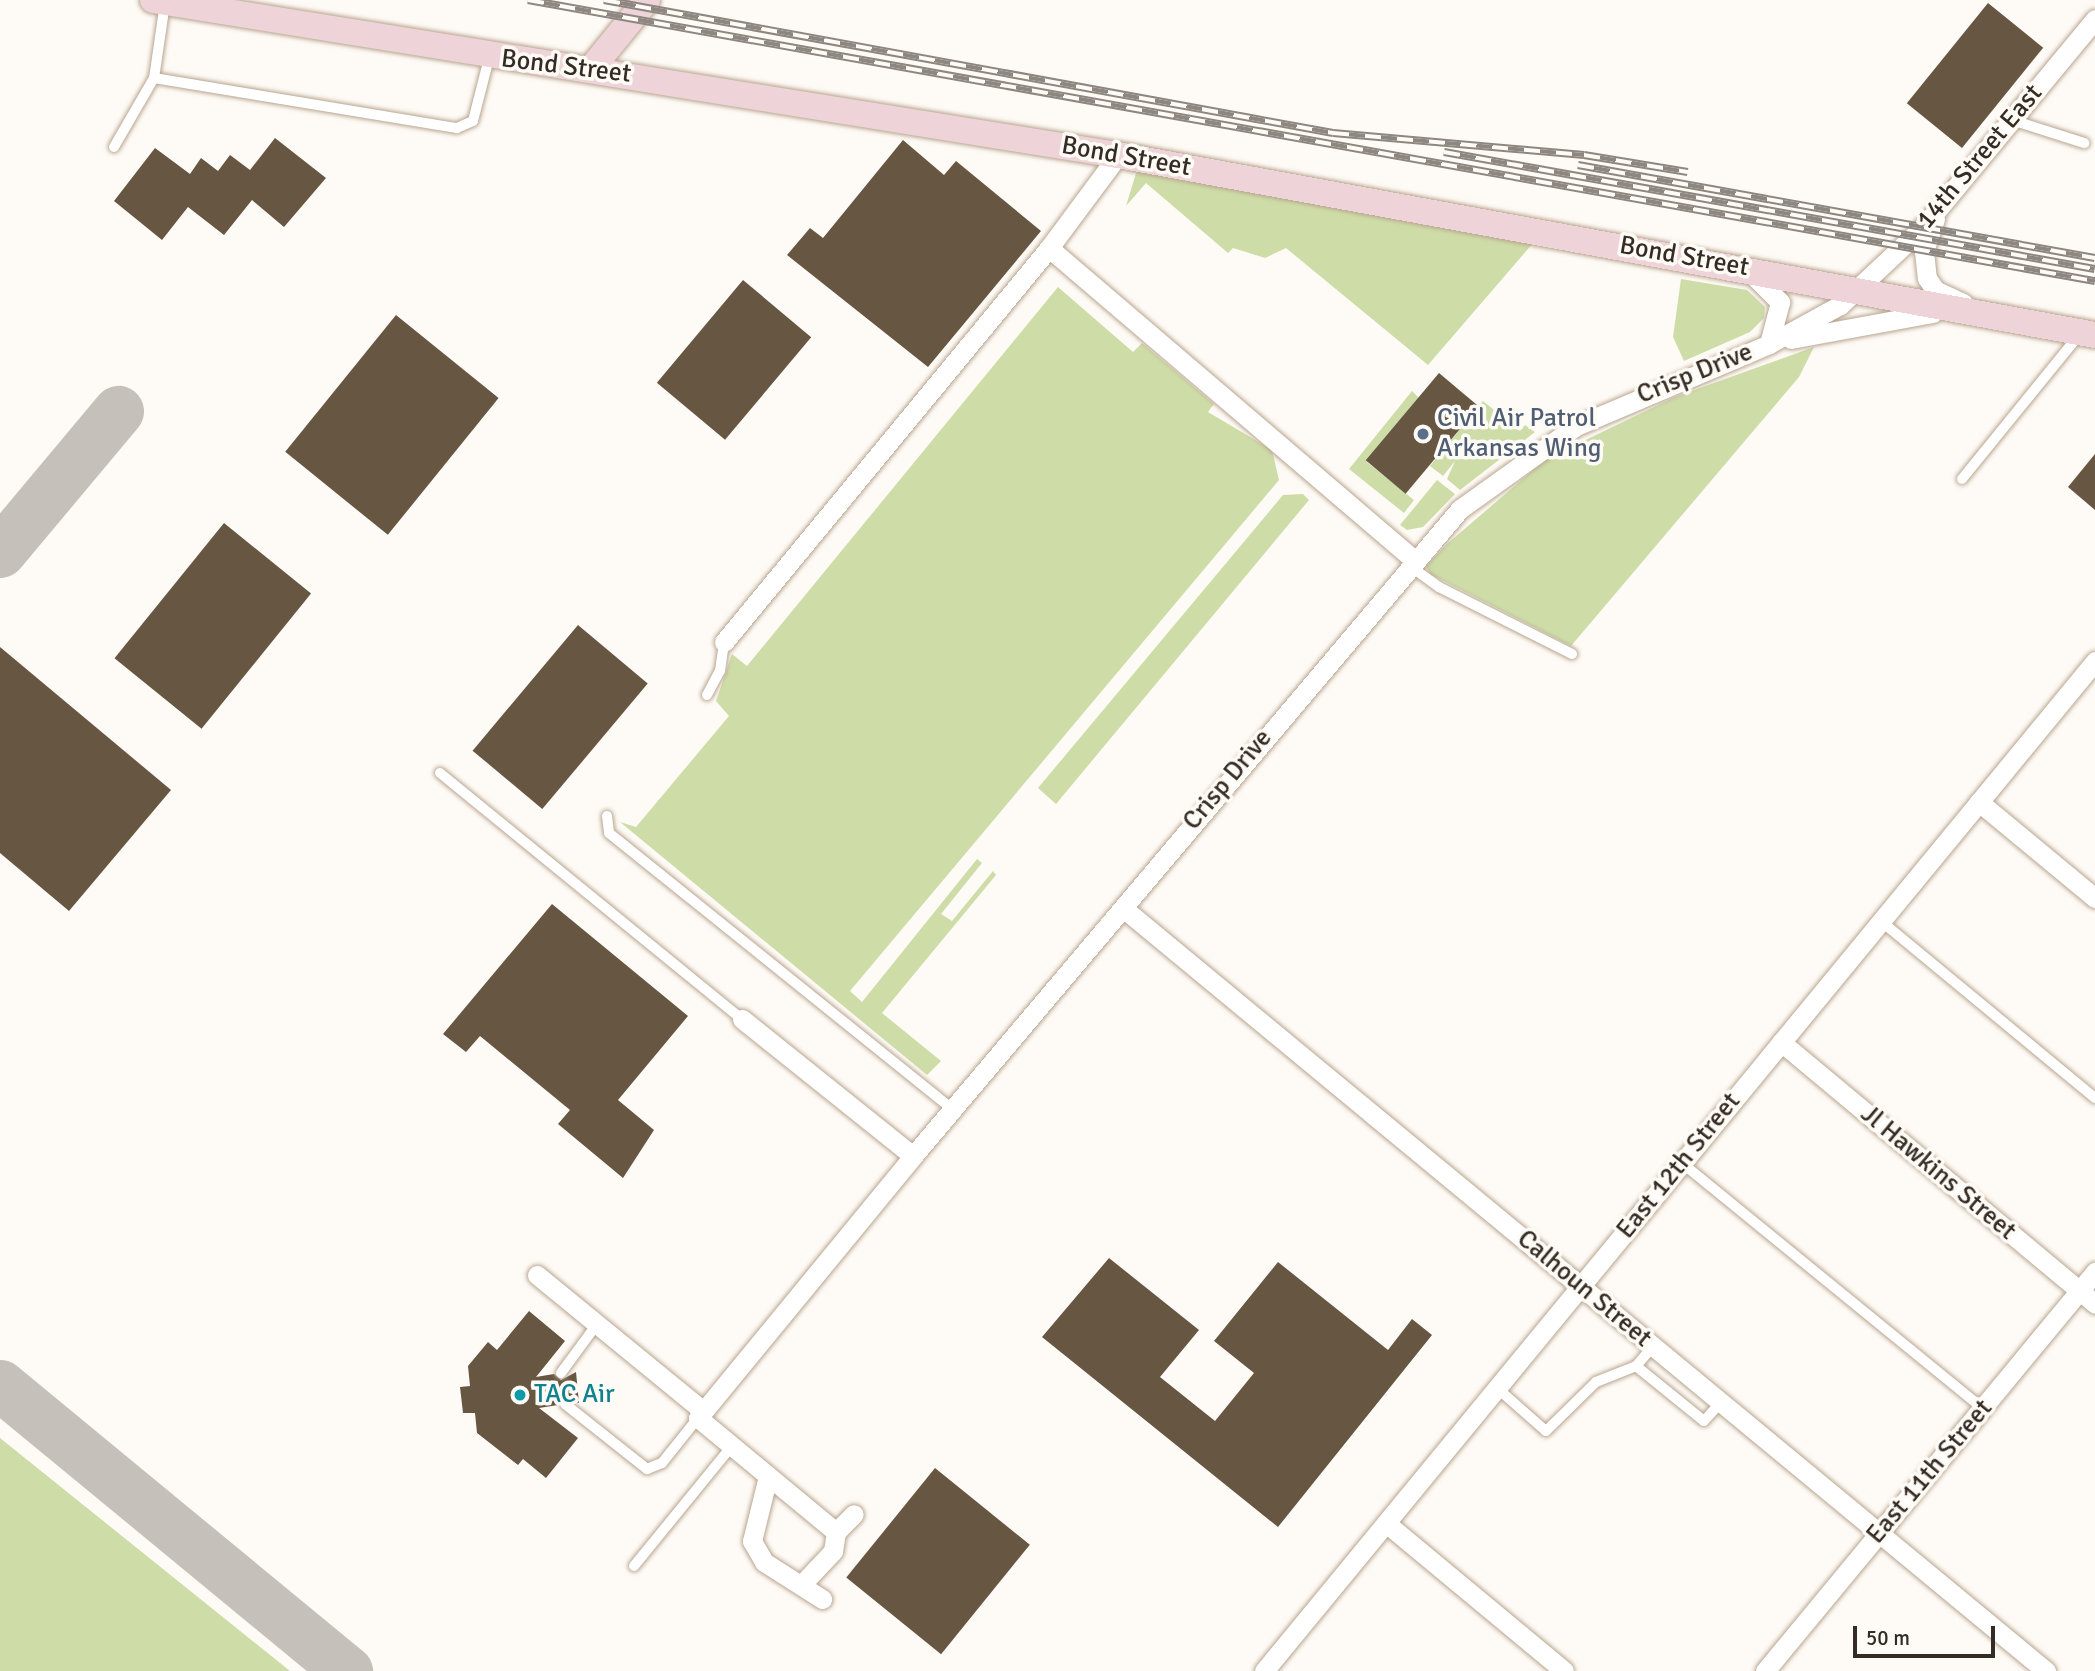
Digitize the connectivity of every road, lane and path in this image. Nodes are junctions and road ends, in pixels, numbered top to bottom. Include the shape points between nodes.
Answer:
1 (647, 0) edge
2 (159, 1) edge
3 (2095, 19) edge
4 (489, 58) junction
5 (592, 69) junction
6 (154, 78) junction
7 (2012, 120) junction
8 (2084, 143) dead end
9 (114, 147) dead end
10 (1118, 155) junction
11 (1949, 197) junction
12 (1049, 248) junction
13 (1742, 267) junction
14 (1857, 289) junction
15 (1990, 312) junction
16 (2088, 334) edge
17 (1769, 344) junction
18 (1962, 479) dead end
19 (1410, 562) junction
20 (724, 642) joint
21 (1572, 654) dead end
22 (2095, 661) edge
23 (707, 695) dead end
24 (440, 773) dead end
25 (1979, 802) junction
26 (607, 816) dead end
27 (2095, 898) edge
28 (1123, 908) junction
29 (1881, 921) junction
30 (743, 1019) joint
31 (1781, 1042) junction
32 (2095, 1098) edge
33 (954, 1110) junction
34 (913, 1156) junction
35 (1682, 1163) junction
36 (2095, 1272) edge
37 (537, 1275) dead end
38 (1581, 1286) junction
39 (2087, 1297) edge
40 (597, 1324) junction
41 (1653, 1346) junction
42 (1636, 1366) junction
43 (561, 1373) dead end
44 (1497, 1388) junction
45 (1721, 1402) junction
46 (565, 1404) dead end
47 (1982, 1408) junction
48 (700, 1414) junction
49 (732, 1446) junction
50 (768, 1476) junction
51 (854, 1514) dead end
52 (1386, 1522) junction
53 (836, 1532) junction
54 (1879, 1533) junction
55 (634, 1566) dead end
56 (803, 1583) junction
57 (822, 1599) dead end
58 (1264, 1671) edge
59 (1563, 1671) edge
60 (1765, 1671) edge
61 (2046, 1671) edge

1 - 5 street
2 - 4 street, Bond Street
2 - 6 lane
3 - 7 street, 14th Street East
4 - 5 street, Bond Street
4 - 6 lane via 473,121 457,128
5 - 10 street, Bond Street
6 - 9 lane
7 - 8 lane
7 - 11 street, 14th Street East
10 - 12 street
10 - 13 street, Bond Street
11 - 14 street, 14th Street East
11 - 15 street via 1926,239 1927,278 1946,297
12 - 19 street
12 - 20 street
13 - 14 street, Bond Street
13 - 17 street via 1771,287 1780,302
14 - 15 street, Bond Street
14 - 17 street, Crisp Drive
15 - 16 street, Bond Street
15 - 17 street, Crisp Drive via 1914,313
16 - 18 lane
17 - 19 street, Crisp Drive via 1616,406 1536,449 1460,509
19 - 21 lane via 1439,587
19 - 28 street, Crisp Drive
20 - 23 lane via 720,671
22 - 25 street, East 12th Street
24 - 30 lane
25 - 27 street
25 - 29 street, East 12th Street
26 - 33 lane via 609,833
28 - 33 street, Crisp Drive
28 - 38 street, Calhoun Street
29 - 31 street, East 12th Street
29 - 32 lane
30 - 34 street
31 - 35 street, East 12th Street
31 - 39 street, Jl Hawkins Street
33 - 34 street, Crisp Drive
34 - 48 street, Crisp Drive
35 - 38 street, East 12th Street
35 - 47 lane
36 - 39 street, East 11th Street
37 - 40 street
38 - 41 street, Calhoun Street
38 - 44 street, East 12th Street
39 - 47 street, East 11th Street
40 - 43 lane
40 - 48 street
41 - 42 lane
41 - 45 street, Calhoun Street
42 - 44 lane via 1596,1382 1546,1431
42 - 45 lane via 1704,1421
44 - 52 street, East 12th Street
45 - 54 street, Calhoun Street
46 - 48 lane via 647,1469 662,1462
47 - 54 street, East 11th Street
48 - 49 street
49 - 50 street
49 - 55 lane
50 - 53 street
50 - 56 street via 752,1541 764,1562
51 - 53 street
52 - 58 street, East 12th Street
52 - 59 street
53 - 56 street via 834,1551
54 - 60 street, East 11th Street
54 - 61 street, Calhoun Street
56 - 57 street

